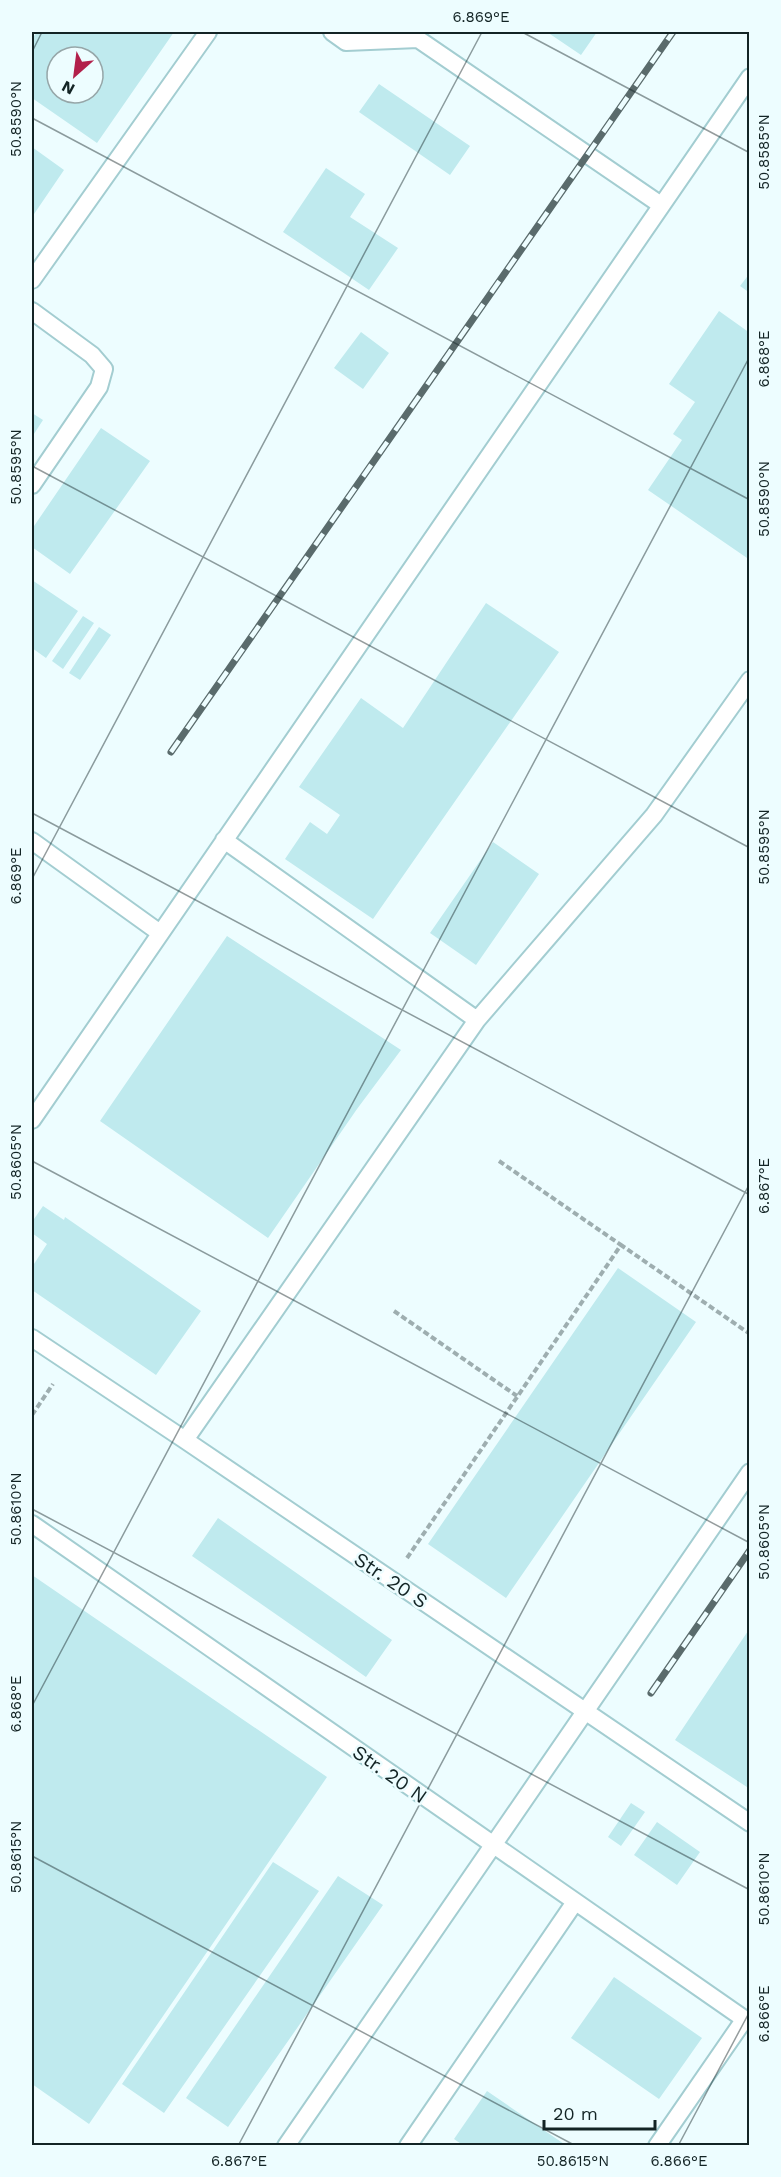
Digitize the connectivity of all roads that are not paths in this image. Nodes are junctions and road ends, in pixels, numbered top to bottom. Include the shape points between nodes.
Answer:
1 (208, 32) edge
2 (332, 32) edge
3 (750, 77) edge
4 (661, 205) junction
5 (32, 280) edge
6 (32, 311) edge
7 (32, 485) edge
8 (750, 680) edge
9 (224, 840) junction
10 (32, 841) edge
11 (160, 933) junction
12 (477, 1020) junction
13 (32, 1120) edge
14 (32, 1338) edge
15 (185, 1440) junction
16 (750, 1472) edge
17 (32, 1524) edge
18 (585, 1711) junction
19 (750, 1823) edge
20 (493, 1845) junction
21 (576, 1902) junction
22 (747, 2021) edge
23 (286, 2145) edge
24 (408, 2145) edge
25 (657, 2145) edge

1 - 5 lane
2 - 4 lane via 346,42 418,39
3 - 4 lane
4 - 9 lane
6 - 7 lane via 92,355 104,369 99,387
8 - 12 lane via 654,815
9 - 11 lane
9 - 12 lane
10 - 11 lane
11 - 13 lane
12 - 15 lane
14 - 15 lane, Str. 20 S
15 - 18 lane, Str. 20 S
16 - 18 lane
17 - 20 lane, Str. 20 N
18 - 19 lane, Str. 20 S
18 - 20 lane
20 - 21 lane, Str. 20 N
20 - 23 lane
21 - 22 lane, Str. 20 N
21 - 24 lane
22 - 25 lane

